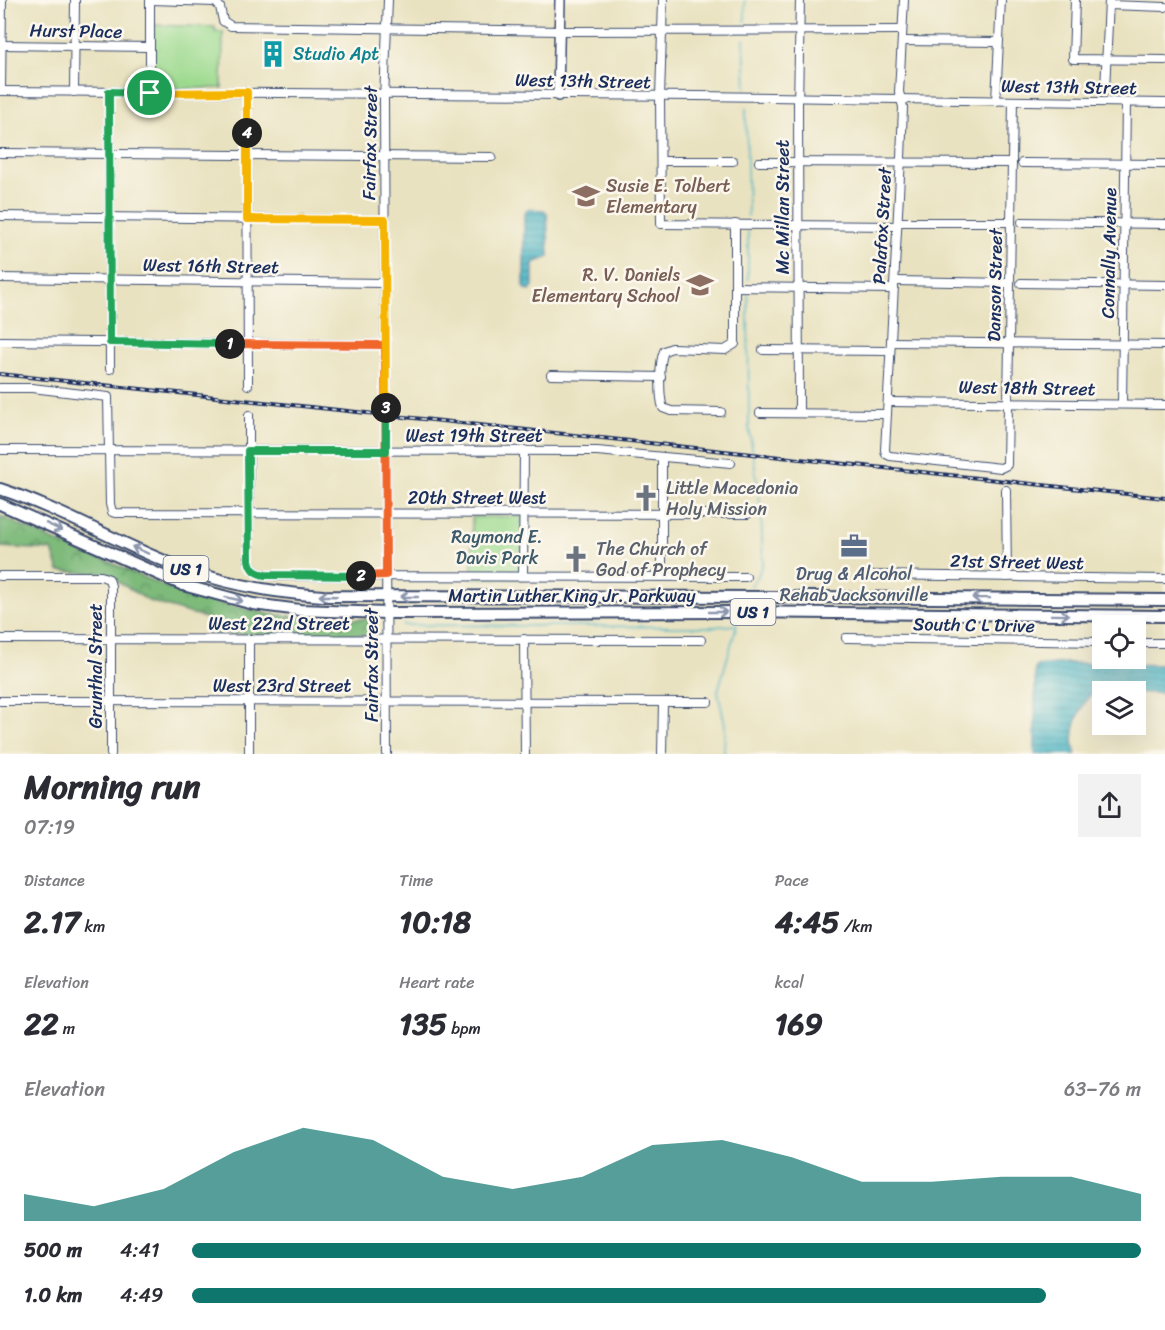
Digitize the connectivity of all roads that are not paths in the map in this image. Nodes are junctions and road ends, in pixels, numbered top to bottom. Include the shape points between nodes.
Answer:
1 (2, 0) edge
2 (75, 0) edge
3 (150, 0) edge
4 (388, 0) edge
5 (560, 0) edge
6 (663, 0) edge
7 (800, 0) edge
8 (904, 0) edge
9 (1000, 0) edge
10 (1075, 0) edge
11 (1109, 2) edge
12 (1165, 7) edge
13 (388, 28) junction
14 (662, 30) junction
15 (800, 30) junction
16 (902, 30) junction
17 (560, 31) junction
18 (902, 41) junction
19 (998, 42) junction
20 (1, 45) edge
21 (75, 46) junction
22 (150, 47) junction
23 (1107, 60) junction
24 (1165, 60) edge
25 (1, 91) edge
26 (1105, 91) dead end
27 (74, 92) junction
28 (109, 92) junction
29 (247, 92) junction
30 (150, 93) junction
31 (385, 94) junction
32 (558, 96) junction
33 (660, 97) junction
34 (798, 98) junction
35 (901, 100) junction
36 (996, 101) junction
37 (1013, 101) junction
38 (1126, 103) junction
39 (1165, 103) edge
40 (0, 153) edge
41 (109, 154) junction
42 (247, 156) junction
43 (385, 157) junction
44 (492, 157) dead end
45 (661, 161) junction
46 (733, 161) dead end
47 (759, 162) dead end
48 (798, 162) junction
49 (901, 162) junction
50 (1012, 163) junction
51 (1022, 163) dead end
52 (1125, 164) junction
53 (1165, 164) edge
54 (0, 216) edge
55 (109, 217) junction
56 (247, 219) junction
57 (385, 220) junction
58 (1011, 222) junction
59 (1022, 222) dead end
60 (735, 224) junction
61 (898, 224) junction
62 (1124, 224) junction
63 (1165, 224) edge
64 (798, 225) junction
65 (0, 278) edge
66 (110, 279) junction
67 (247, 281) junction
68 (385, 283) junction
69 (1011, 283) junction
70 (1021, 283) dead end
71 (1124, 284) junction
72 (894, 285) junction
73 (1165, 285) edge
74 (735, 287) junction
75 (798, 288) junction
76 (0, 341) edge
77 (110, 342) junction
78 (891, 342) junction
79 (1010, 343) junction
80 (248, 344) junction
81 (385, 345) junction
82 (1123, 345) junction
83 (1165, 345) edge
84 (763, 350) dead end
85 (799, 350) junction
86 (890, 351) junction
87 (110, 369) dead end
88 (551, 375) dead end
89 (661, 377) junction
90 (248, 385) dead end
91 (0, 388) edge
92 (889, 402) junction
93 (1009, 403) junction
94 (1122, 404) junction
95 (1165, 405) edge
96 (721, 412) dead end
97 (760, 412) dead end
98 (799, 413) junction
99 (887, 414) junction
100 (249, 415) dead end
101 (0, 450) edge
102 (110, 450) junction
103 (524, 450) junction
104 (248, 451) junction
105 (386, 451) junction
106 (886, 454) joint
107 (662, 457) junction
108 (731, 463) dead end
109 (1006, 490) dead end
110 (0, 491) edge
111 (0, 504) edge
112 (248, 513) junction
113 (386, 513) junction
114 (524, 513) junction
115 (662, 513) junction
116 (748, 514) dead end
117 (386, 575) junction
118 (868, 575) dead end
119 (0, 576) edge
120 (523, 576) junction
121 (662, 576) junction
122 (746, 577) dead end
123 (1007, 577) junction
124 (1165, 579) edge
125 (386, 597) junction
126 (1165, 600) edge
127 (386, 613) junction
128 (1165, 616) edge
129 (111, 638) junction
130 (846, 638) dead end
131 (0, 639) edge
132 (249, 639) junction
133 (386, 639) junction
134 (524, 639) junction
135 (701, 640) dead end
136 (1092, 642) edge
137 (1146, 643) edge
138 (1165, 643) edge
139 (0, 701) edge
140 (111, 701) junction
141 (249, 701) junction
142 (387, 701) junction
143 (525, 701) junction
144 (663, 702) junction
145 (708, 702) dead end
146 (111, 754) edge
147 (249, 754) edge
148 (387, 754) edge
149 (525, 754) edge
150 (662, 754) edge

1 - 20 street
2 - 21 street
3 - 13 street via 215,2 223,21 231,26
3 - 22 street
4 - 13 street, Fairfax Street
5 - 17 main road
6 - 14 street
7 - 15 street, Mc Millan Street
8 - 16 street, Palafox Street
9 - 19 street
10 - 23 street via 1073,59
11 - 12 street
11 - 23 street
13 - 17 street
13 - 31 street, Fairfax Street
14 - 15 street
14 - 17 street
14 - 33 street
15 - 16 street
15 - 34 street, Mc Millan Street
16 - 18 street, Palafox Street
17 - 32 main road
18 - 19 street
18 - 35 street, Palafox Street
19 - 36 street
20 - 21 street, Hurst Place
20 - 25 street
21 - 22 street, Hurst Place
21 - 27 street
22 - 30 street
23 - 24 street
23 - 26 street
25 - 27 street, West 13th Street
27 - 28 street, West 13th Street
28 - 30 street, West 13th Street
28 - 41 street
29 - 30 street, West 13th Street
29 - 31 street, West 13th Street
29 - 42 street
31 - 32 street, West 13th Street
31 - 43 street, Fairfax Street
32 - 33 street, West 13th Street
33 - 34 street, West 13th Street
33 - 45 street
34 - 35 street, West 13th Street
34 - 48 street, Mc Millan Street
35 - 36 street, West 13th Street
35 - 49 street, Palafox Street
36 - 37 street, West 13th Street
37 - 38 street, West 13th Street
37 - 50 street, Danson Street
38 - 39 street, West 13th Street
38 - 52 street, Connally Avenue
40 - 41 street
41 - 42 street
41 - 55 street
42 - 43 street
42 - 56 street
43 - 44 street
43 - 57 street, Fairfax Street
45 - 46 street
45 - 60 street via 661,224
47 - 48 street
48 - 49 street
48 - 64 street, Mc Millan Street
49 - 50 street
49 - 61 street, Palafox Street
50 - 58 street, Danson Street
51 - 52 street
52 - 53 street
52 - 62 street, Connally Avenue
54 - 55 street
55 - 56 street
55 - 66 street
56 - 57 street
56 - 67 street
57 - 68 street, Fairfax Street
58 - 61 street
58 - 69 street, Danson Street
59 - 62 street
60 - 64 street
60 - 74 street
61 - 64 street
61 - 72 street, Palafox Street
62 - 63 street
62 - 71 street, Connally Avenue
64 - 75 street, Mc Millan Street
65 - 66 street, West 16th Street
66 - 67 street, West 16th Street
66 - 77 street
67 - 68 street, West 16th Street
67 - 80 street
68 - 81 street, Fairfax Street
69 - 72 street
69 - 79 street, Danson Street
70 - 71 street
71 - 73 street
71 - 82 street, Connally Avenue
72 - 75 street
72 - 78 street, Palafox Street
74 - 75 street
74 - 89 street via 733,347 664,351
75 - 85 street, Mc Millan Street
76 - 77 street
77 - 80 street
77 - 87 street
78 - 79 street
78 - 86 street, Palafox Street
79 - 82 street
79 - 93 street, Danson Street
80 - 81 street
80 - 90 street
81 - 105 street, Fairfax Street
82 - 83 street
82 - 94 street, Connally Avenue
84 - 85 street
85 - 86 street
85 - 98 street, Mc Millan Street
86 - 92 street, Palafox Street
88 - 89 street
89 - 96 street via 663,408
91 - 102 street via 108,397
92 - 93 street, West 18th Street
92 - 99 street, Palafox Street
93 - 94 street, West 18th Street
93 - 106 street, Danson Street via 1005,467
94 - 95 street, West 18th Street
97 - 98 street
98 - 99 street
99 - 106 street, Palafox Street
100 - 104 street
101 - 102 street, West 19th Street
102 - 104 street, West 19th Street
102 - 112 street, 20th Street West via 112,512
103 - 105 street, West 19th Street
103 - 107 street, West 19th Street
103 - 114 street
104 - 105 street, West 19th Street
104 - 112 street
105 - 113 street, Fairfax Street
107 - 108 street, West 19th Street
107 - 115 street
109 - 123 street
125 -> 110 highway, Martin Luther King Jr. Parkway / US 1 via 299,594 207,576
111 -> 127 highway, Martin Luther King Jr. Parkway / US 1 via 205,592 300,610
112 - 113 street, 20th Street West
112 - 117 street via 249,560 251,569 258,573
113 - 114 street, 20th Street West
113 - 117 street, Fairfax Street
114 - 115 street, 20th Street West
114 - 120 street
115 - 116 street, 20th Street West
115 - 121 street
117 - 120 street
117 - 125 street, Fairfax Street
118 - 123 street, 21st Street West
119 - 129 street, Grunthal Street via 109,579
120 - 121 street
121 - 122 street
123 - 124 street, 21st Street West
126 -> 125 highway, Martin Luther King Jr. Parkway / US 1
125 - 127 street, Fairfax Street
127 -> 128 highway, Martin Luther King Jr. Parkway / US 1
127 - 133 street, Fairfax Street
129 - 131 street, West 22nd Street
129 - 132 street, West 22nd Street
129 - 140 street, Grunthal Street
130 - 136 street, South C L Drive
132 - 133 street, West 22nd Street
132 - 141 street
133 - 134 street, West 22nd Street
133 - 142 street, Fairfax Street
134 - 135 street, West 22nd Street
134 - 143 street
137 - 138 street
139 - 140 street, West 23rd Street
140 - 141 street, West 23rd Street
140 - 146 street, Grunthal Street
141 - 142 street, West 23rd Street
141 - 147 street
142 - 143 street, West 23rd Street
142 - 148 street, Fairfax Street
143 - 144 street, West 23rd Street
143 - 149 street
144 - 145 street, West 23rd Street
144 - 150 street

